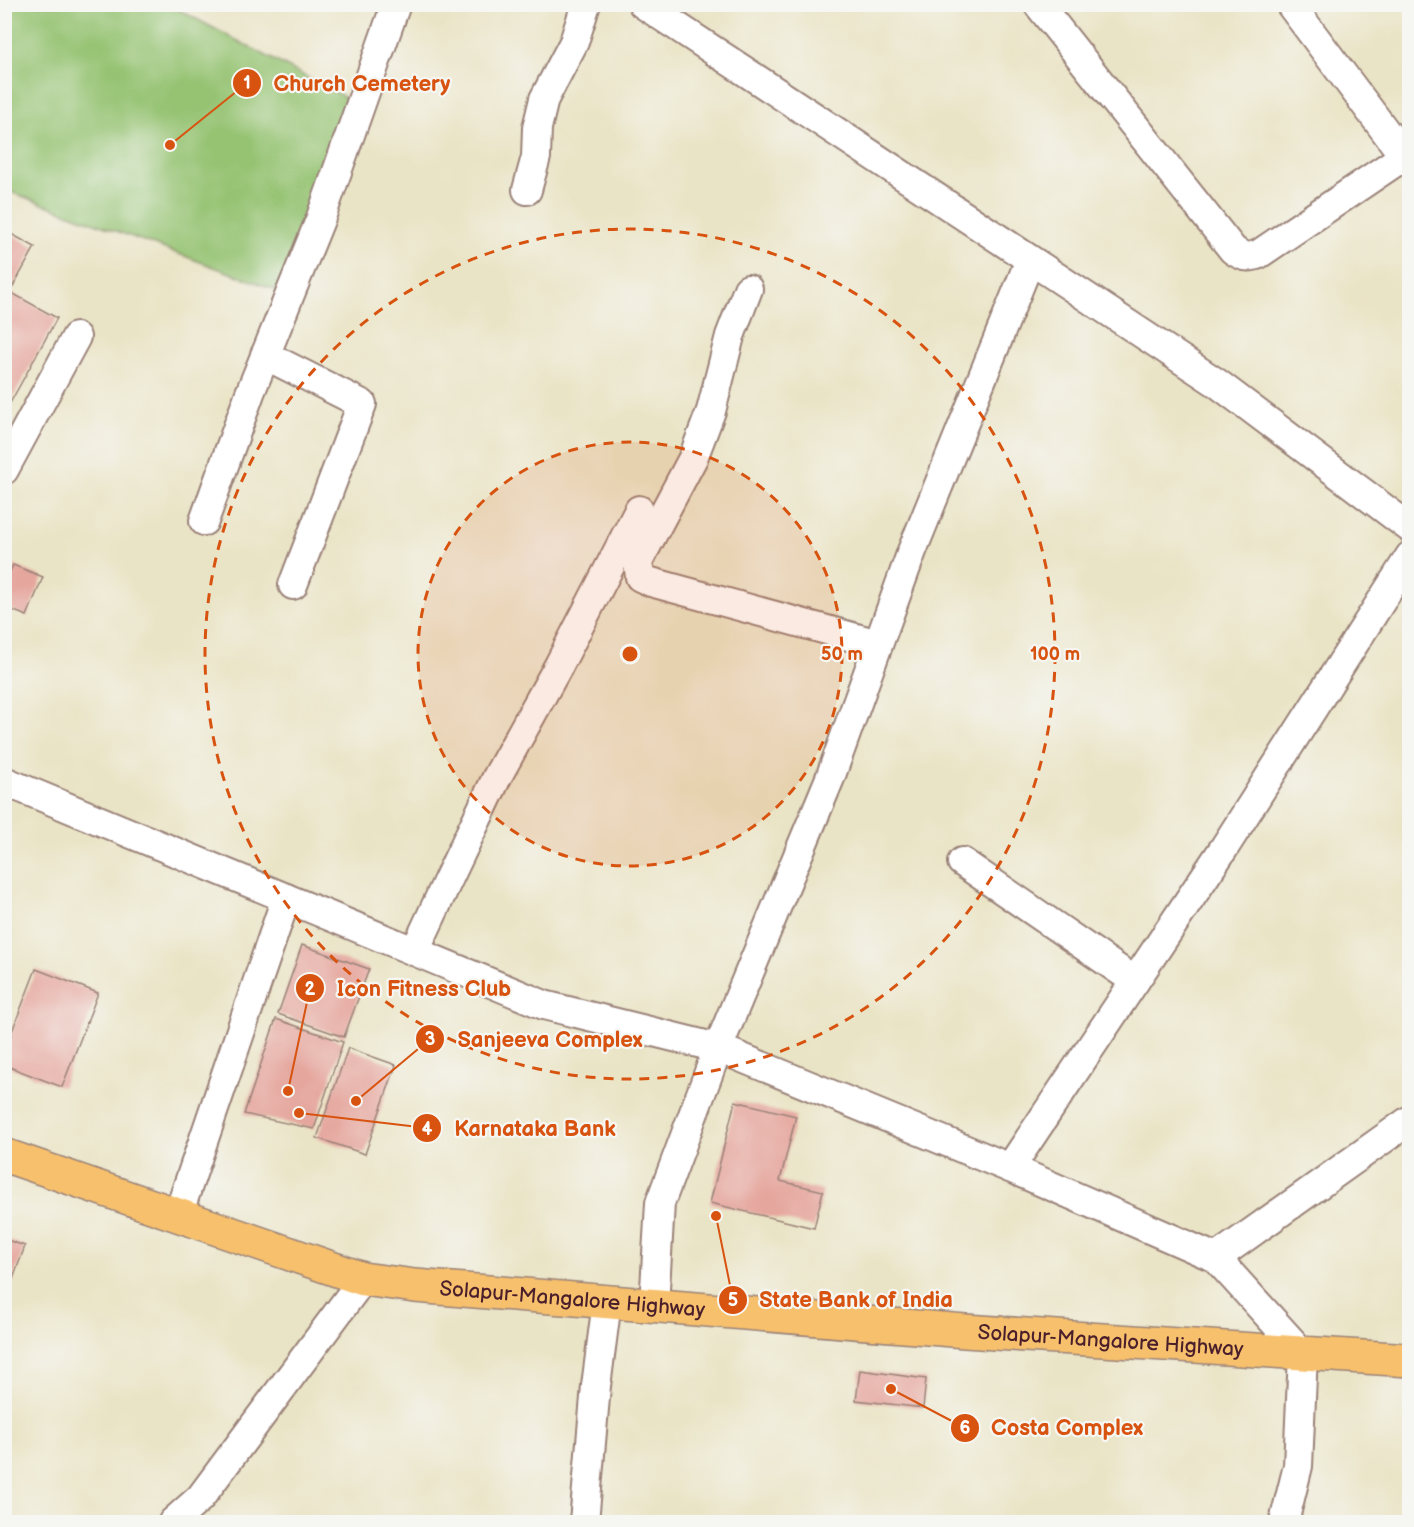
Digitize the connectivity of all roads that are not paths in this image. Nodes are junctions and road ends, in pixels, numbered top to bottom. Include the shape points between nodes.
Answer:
1 (396, 4) edge
2 (586, 4) edge
3 (644, 4) edge
4 (1038, 4) edge
5 (1290, 4) edge
6 (1407, 154) edge
7 (527, 190) dead end
8 (1030, 260) junction
9 (748, 289) dead end
10 (76, 337) dead end
11 (265, 355) junction
12 (4, 470) edge
13 (639, 510) dead end
14 (204, 521) dead end
15 (1410, 528) edge
16 (1410, 556) edge
17 (293, 585) dead end
18 (878, 644) junction
19 (4, 781) edge
20 (962, 862) dead end
21 (286, 898) junction
22 (416, 951) junction
23 (1135, 981) junction
24 (718, 1048) junction
25 (1410, 1120) edge
26 (4, 1155) edge
27 (1010, 1168) junction
28 (178, 1215) junction
29 (1216, 1258) junction
30 (363, 1279) junction
31 (607, 1302) junction
32 (654, 1306) junction
33 (1303, 1354) junction
34 (1410, 1360) edge
35 (173, 1522) edge
36 (584, 1522) edge
37 (1284, 1522) edge

1 - 11 street via 320,220
2 - 7 street via 574,42 544,99
3 - 8 street
4 - 6 street via 1241,255 1259,254
5 - 6 street
8 - 15 street via 1217,383
8 - 18 street
9 - 18 street via 730,336 711,411 693,458 638,562 640,577
10 - 12 street
11 - 14 street
11 - 17 street via 362,404
13 - 22 street via 497,777
16 - 23 street
18 - 24 street via 830,777
19 - 21 street
20 - 23 street
21 - 22 street
21 - 28 street
22 - 24 street via 544,1005
23 - 27 street
24 - 27 street
24 - 32 street via 660,1203
25 - 29 street
26 - 28 highway, Solapur-Mangalore Highway
27 - 29 street
28 - 30 highway, Solapur-Mangalore Highway
29 - 33 street
30 - 31 highway, Solapur-Mangalore Highway
30 - 35 street via 200,1498
31 - 32 highway, Solapur-Mangalore Highway
31 - 36 street
32 - 33 highway, Solapur-Mangalore Highway
33 - 34 highway, Solapur-Mangalore Highway
33 - 37 street via 1298,1466

